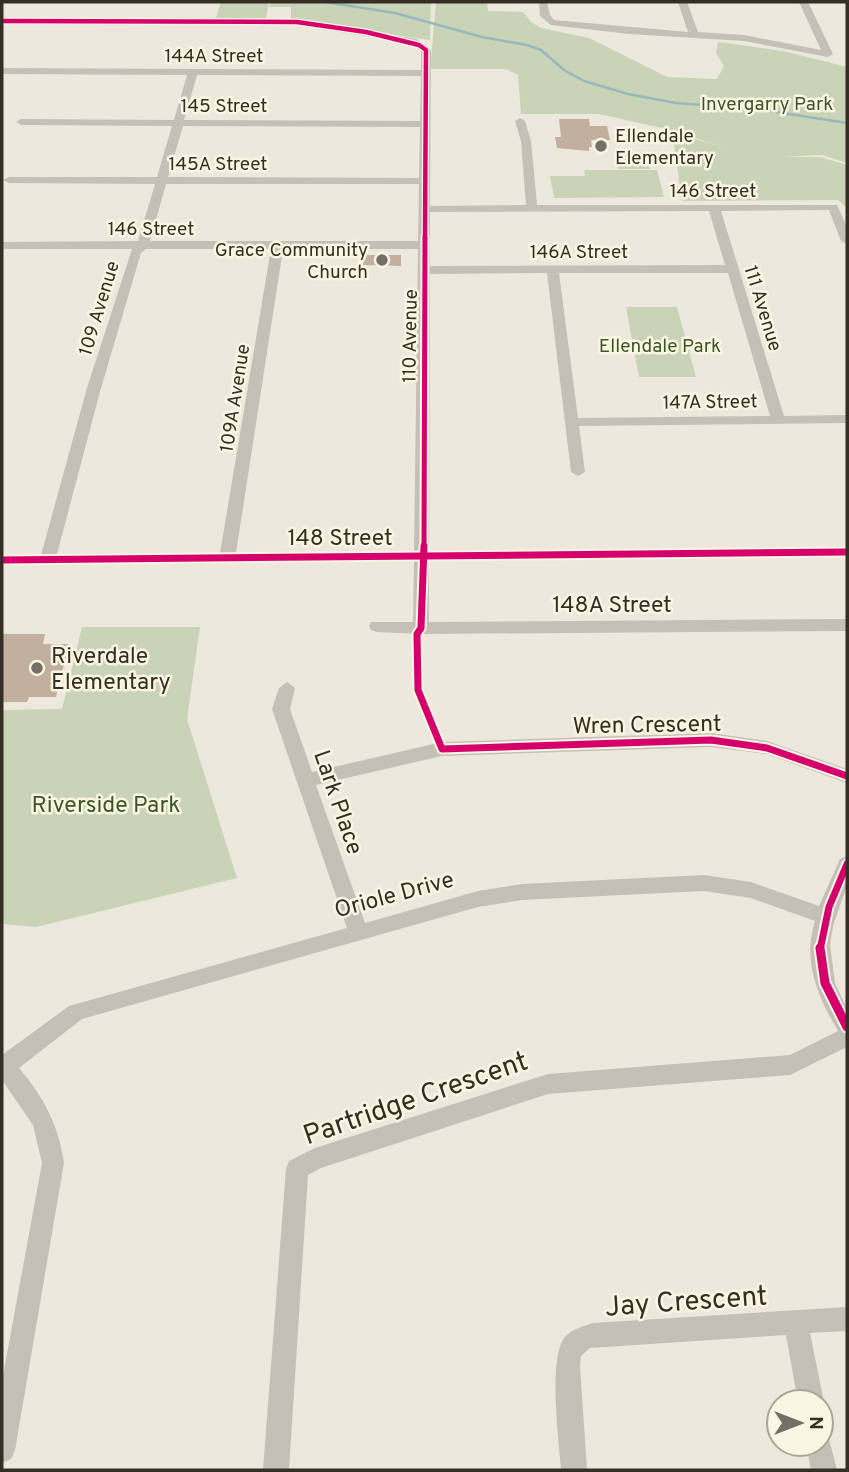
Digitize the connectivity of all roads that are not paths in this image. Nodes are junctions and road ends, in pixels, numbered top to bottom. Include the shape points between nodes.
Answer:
1 (543, 2) edge
2 (684, 2) edge
3 (803, 2) edge
4 (2, 21) edge
5 (694, 35) junction
6 (2, 71) edge
7 (193, 72) junction
8 (426, 74) junction
9 (520, 121) dead end
10 (21, 122) dead end
11 (179, 123) junction
12 (426, 124) junction
13 (9, 180) dead end
14 (162, 181) junction
15 (425, 181) junction
16 (532, 208) junction
17 (714, 208) junction
18 (426, 209) junction
19 (847, 241) edge
20 (2, 245) edge
21 (143, 245) junction
22 (278, 245) junction
23 (425, 245) junction
24 (733, 269) junction
25 (553, 270) junction
26 (425, 271) junction
27 (778, 419) junction
28 (847, 419) edge
29 (573, 422) junction
30 (579, 472) dead end
31 (847, 552) edge
32 (424, 556) junction
33 (227, 558) junction
34 (2, 559) edge
35 (48, 559) junction
36 (847, 625) edge
37 (377, 626) dead end
38 (421, 628) junction
39 (287, 688) dead end
40 (847, 776) edge
41 (306, 780) junction
42 (847, 864) edge
43 (824, 916) junction
44 (358, 932) junction
45 (847, 1027) edge
46 (847, 1037) edge
47 (3, 1066) edge
48 (847, 1319) edge
49 (796, 1323) junction
50 (808, 1388) edge
51 (2, 1450) edge
52 (276, 1470) edge
53 (574, 1470) edge

1 - 5 street via 551,22
2 - 5 street
3 - 5 street via 828,54 744,38
4 - 8 street, 110 Avenue via 296,22 423,45
6 - 7 street, 144A Street
7 - 8 street, 144A Street
7 - 11 street, 109 Avenue
8 - 12 street, 110 Avenue
9 - 16 street
10 - 11 street, 145 Street
11 - 12 street, 145 Street
11 - 14 street, 109 Avenue
12 - 15 street, 110 Avenue
13 - 14 street, 145A Street
14 - 15 street, 145A Street
14 - 21 street, 109 Avenue
15 - 18 street, 110 Avenue
16 - 17 street, 146 Street
16 - 18 street, 146 Street
17 - 19 street, 146 Street via 833,207
17 - 24 street, 111 Avenue
18 - 23 street, 110 Avenue
20 - 21 street, 146 Street
21 - 22 street, 146 Street
21 - 35 street, 109 Avenue via 135,252 94,387
22 - 23 street, 146 Street
22 - 33 street, 109A Avenue
23 - 26 street, 110 Avenue
24 - 25 street, 146A Street
24 - 27 street, 111 Avenue
25 - 26 street, 146A Street
25 - 29 street
26 - 32 street, 110 Avenue
27 - 28 street, 147A Street
27 - 29 street, 147A Street
29 - 30 street
31 - 32 street, 148 Street
32 - 33 street, 148 Street
32 - 38 street, 110 Avenue
33 - 35 street, 148 Street
34 - 35 street, 148 Street
36 - 38 street, 148A Street
37 - 38 street, 148A Street
39 - 41 street, Lark Place via 281,709
40 - 41 street, Wren Crescent via 767,748 702,740 442,749
41 - 44 street, Lark Place
42 - 43 street
43 - 44 street, Oriole Drive via 750,888 704,883 503,894
43 - 45 street via 820,953 824,976
44 - 47 street, Oriole Drive via 76,1012
46 - 52 street, Partridge Crescent via 790,1065 548,1084 315,1159 297,1169
47 - 51 street via 40,1114 53,1163
48 - 49 street, Jay Crescent
49 - 50 street
49 - 53 street, Jay Crescent via 601,1335 577,1341 568,1355

